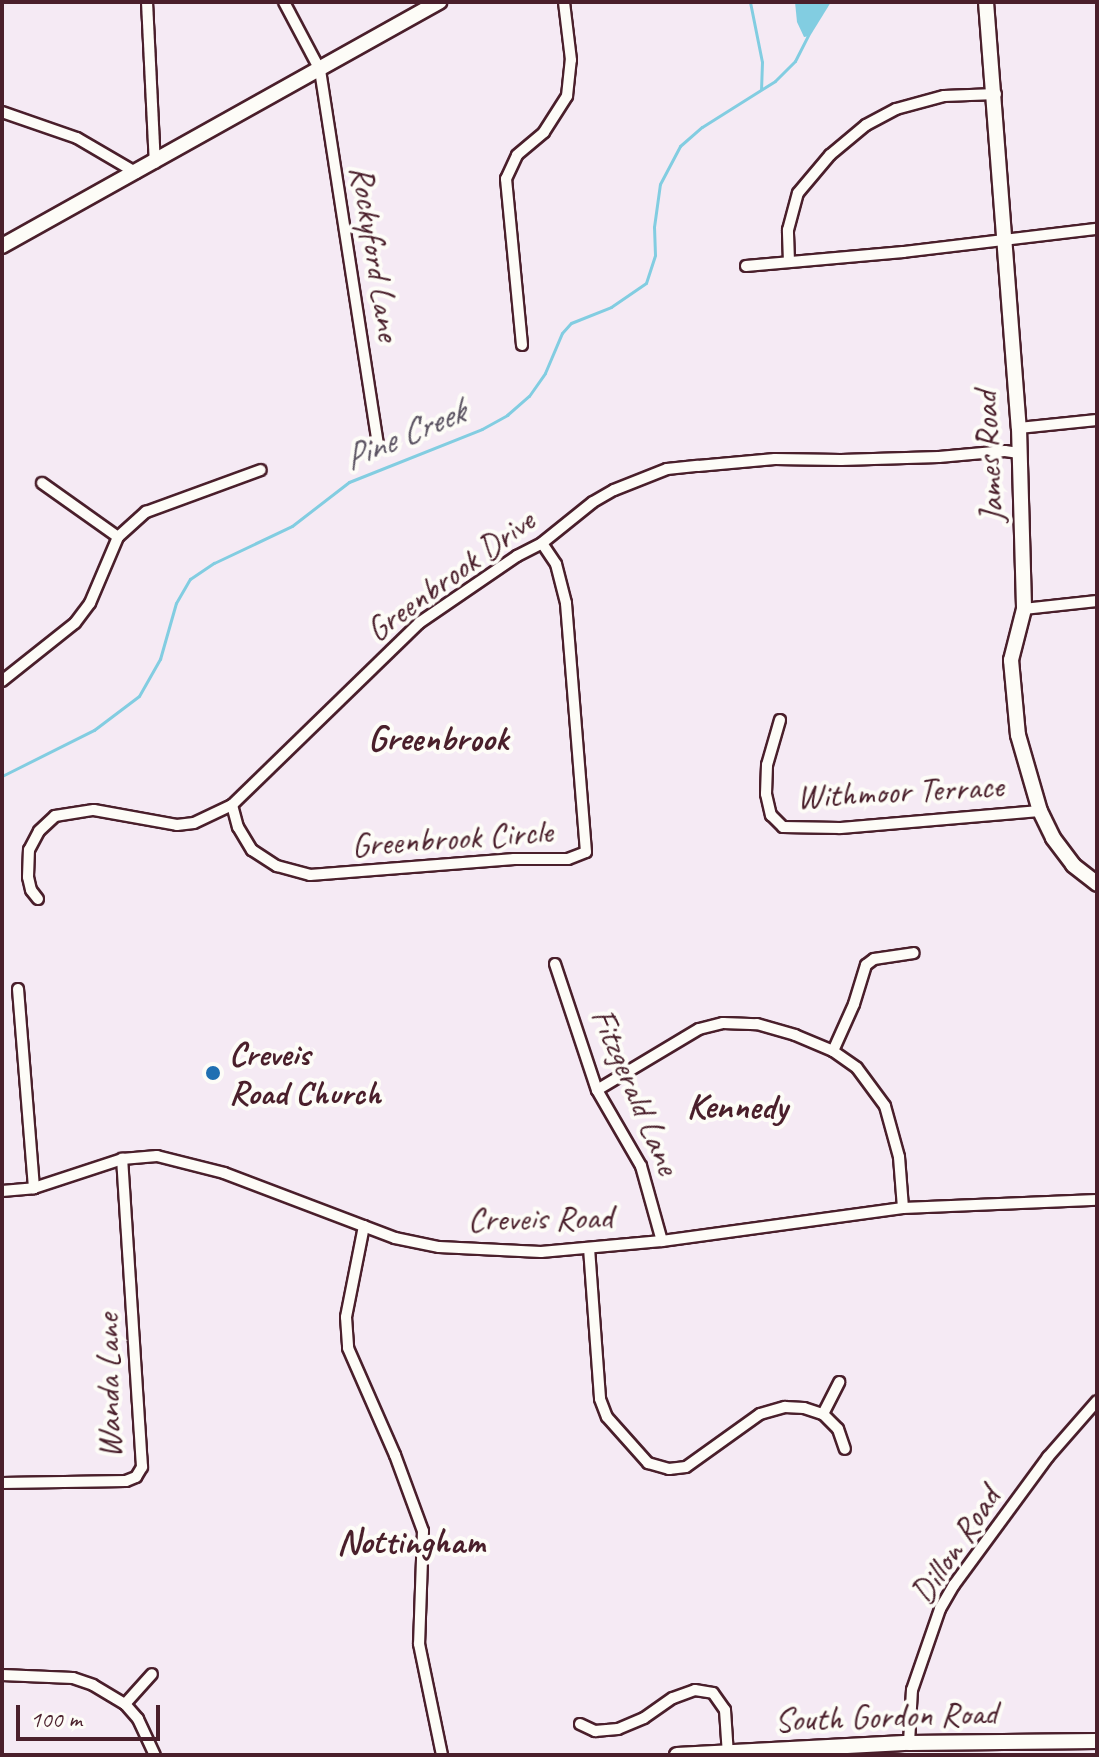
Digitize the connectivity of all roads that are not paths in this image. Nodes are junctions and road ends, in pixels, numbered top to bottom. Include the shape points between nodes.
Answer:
1 (147, 2) edge
2 (284, 2) edge
3 (439, 2) edge
4 (564, 2) edge
5 (986, 2) edge
6 (320, 70) junction
7 (996, 94) junction
8 (2, 112) edge
9 (155, 163) junction
10 (137, 173) junction
11 (1097, 229) edge
12 (1002, 242) junction
13 (2, 246) edge
14 (789, 262) junction
15 (746, 266) dead end
16 (522, 345) dead end
17 (1097, 420) edge
18 (1019, 428) junction
19 (378, 444) dead end
20 (1019, 453) junction
21 (261, 470) dead end
22 (42, 483) dead end
23 (118, 537) junction
24 (542, 543) junction
25 (1097, 601) edge
26 (1024, 609) junction
27 (2, 681) edge
28 (780, 720) dead end
29 (232, 805) junction
30 (1040, 811) junction
31 (1097, 884) edge
32 (38, 899) dead end
33 (914, 953) dead end
34 (555, 964) dead end
35 (18, 989) dead end
36 (833, 1051) junction
37 (597, 1090) junction
38 (122, 1159) junction
39 (34, 1188) junction
40 (2, 1191) edge
41 (1097, 1200) edge
42 (903, 1208) junction
43 (364, 1226) junction
44 (662, 1241) junction
45 (589, 1248) junction
46 (839, 1382) dead end
47 (1097, 1401) edge
48 (823, 1414) junction
49 (845, 1449) dead end
50 (2, 1483) edge
51 (152, 1674) dead end
52 (2, 1675) edge
53 (125, 1704) junction
54 (580, 1724) dead end
55 (1097, 1741) edge
56 (909, 1743) junction
57 (929, 1750) edge
58 (728, 1753) edge
59 (155, 1755) edge
60 (442, 1755) edge
61 (677, 1755) edge

1 - 9 street
2 - 6 street, Rockyford Lane
3 - 6 street
4 - 16 street via 571,60 567,96 544,132 517,155 506,179
5 - 7 street, James Road
6 - 9 street
6 - 19 street, Rockyford Lane
7 - 12 street, James Road
7 - 14 street via 944,96 896,109 866,125 830,155 798,193 788,230
8 - 10 street via 77,138
9 - 10 street
10 - 13 street
11 - 12 street
12 - 14 street
12 - 18 street, James Road
14 - 15 street
17 - 18 street
18 - 20 street, James Road
20 - 24 street, Greenbrook Drive via 775,459 667,469 593,502
20 - 26 street, James Road
21 - 23 street via 146,512
22 - 23 street
23 - 27 street via 90,603 75,623
24 - 29 street, Greenbrook Drive via 419,623
24 - 29 street, Greenbrook Circle via 556,564 566,603 586,852 568,859 310,875 277,866 252,850
25 - 26 street
26 - 30 street, James Road via 1011,675 1018,735
28 - 30 street, Withmoor Terrace via 767,765 766,794 771,815 783,827 840,828
29 - 32 street, Greenbrook Drive via 177,825 94,810 55,816 29,850 28,877
30 - 31 street, James Road via 1064,853
33 - 36 street via 866,965
34 - 37 street, Fitzgerald Lane
35 - 39 street
36 - 37 street via 757,1024 723,1023 699,1029
36 - 42 street via 857,1068 885,1106 899,1157
37 - 44 street, Fitzgerald Lane via 641,1166
38 - 39 street, Creveis Road
38 - 43 street, Creveis Road via 157,1156 186,1162
38 - 50 street, Wanda Lane via 142,1467 126,1481
39 - 40 street, Creveis Road
41 - 42 street, Creveis Road
42 - 44 street, Creveis Road
43 - 45 street, Creveis Road via 439,1247 541,1252
43 - 60 street via 347,1308 348,1348 423,1531 419,1644
44 - 45 street, Creveis Road
45 - 48 street via 600,1399 607,1417 648,1463 686,1467 760,1414 785,1407
46 - 48 street
47 - 56 street, Dillon Road via 1048,1457 940,1609 912,1690
48 - 49 street via 838,1429
51 - 53 street
52 - 53 street via 73,1678
53 - 59 street via 145,1728
54 - 58 street via 595,1731 618,1729 673,1698 695,1690 713,1693 725,1710
55 - 57 street, South Gordon Road
56 - 57 street, South Gordon Road
56 - 58 street, South Gordon Road
58 - 61 street, South Gordon Road

